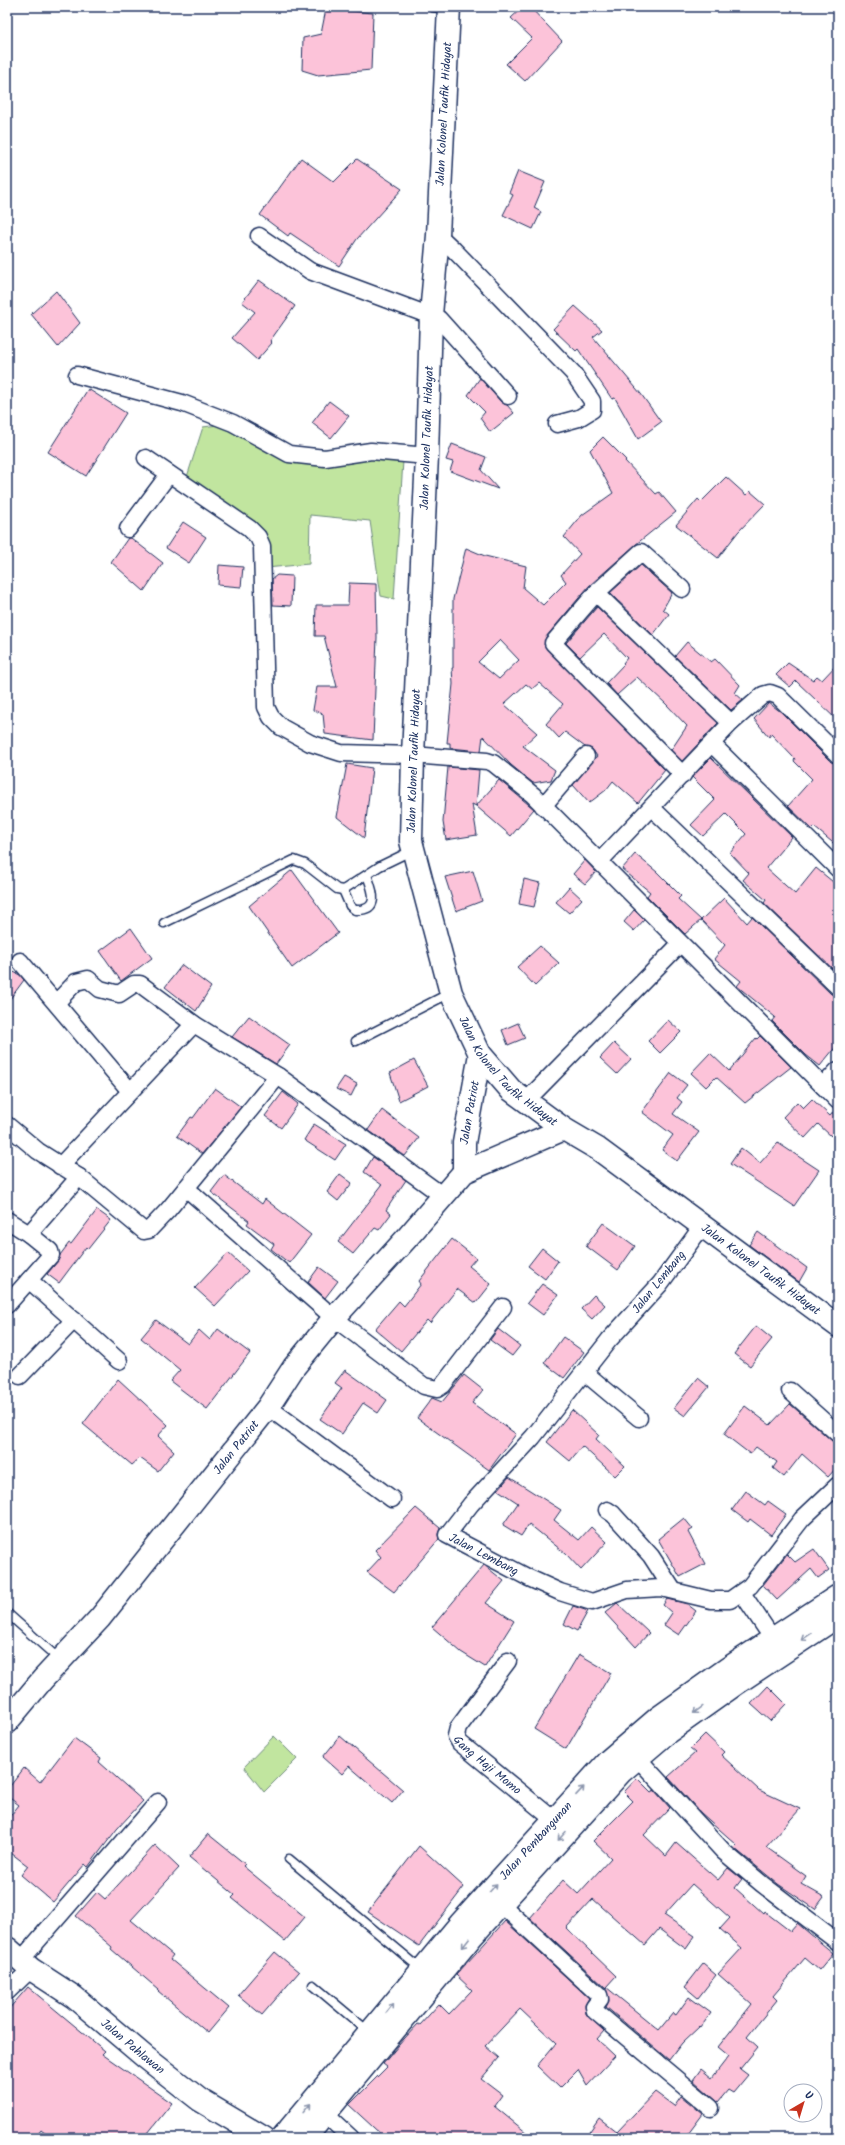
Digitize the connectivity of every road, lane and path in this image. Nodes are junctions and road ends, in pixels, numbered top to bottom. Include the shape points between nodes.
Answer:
1 (443, 8) edge
2 (438, 235) junction
3 (259, 236) dead end
4 (431, 315) junction
5 (77, 375) dead end
6 (508, 396) dead end
7 (557, 424) dead end
8 (427, 456) junction
9 (146, 458) dead end
10 (169, 474) junction
11 (128, 529) dead end
12 (682, 589) dead end
13 (596, 593) junction
14 (731, 723) junction
15 (712, 744) junction
16 (413, 755) junction
17 (838, 755) edge
18 (586, 756) dead end
19 (683, 775) junction
20 (543, 806) junction
21 (652, 808) junction
22 (413, 849) junction
23 (600, 861) junction
24 (838, 869) edge
25 (367, 875) junction
26 (343, 890) junction
27 (164, 923) dead end
28 (680, 944) junction
29 (20, 961) dead end
30 (838, 987) edge
31 (451, 993) junction
32 (57, 1002) junction
33 (194, 1024) junction
34 (356, 1041) dead end
35 (480, 1054) junction
36 (838, 1070) edge
37 (278, 1076) junction
38 (823, 1086) junction
39 (130, 1091) junction
40 (526, 1101) junction
41 (838, 1101) edge
42 (7, 1125) edge
43 (564, 1129) junction
44 (60, 1166) junction
45 (464, 1172) junction
46 (79, 1177) junction
47 (186, 1188) junction
48 (443, 1196) junction
49 (7, 1220) edge
50 (703, 1225) junction
51 (29, 1234) junction
52 (29, 1280) junction
53 (7, 1305) edge
54 (502, 1307) dead end
55 (334, 1318) junction
56 (74, 1320) junction
57 (838, 1326) edge
58 (119, 1361) dead end
59 (584, 1372) junction
60 (20, 1376) dead end
61 (790, 1391) dead end
62 (268, 1407) junction
63 (639, 1418) dead end
64 (838, 1434) edge
65 (838, 1484) edge
66 (392, 1499) dead end
67 (607, 1510) dead end
68 (673, 1590) junction
69 (742, 1592) junction
70 (838, 1596) edge
71 (7, 1614) edge
72 (838, 1616) edge
73 (777, 1646) junction
74 (61, 1660) junction
75 (508, 1661) dead end
76 (7, 1722) edge
77 (632, 1751) junction
78 (158, 1802) dead end
79 (554, 1820) junction
80 (289, 1859) dead end
81 (488, 1910) junction
82 (838, 1942) edge
83 (20, 1959) edge
84 (417, 1984) junction
85 (313, 1985) dead end
86 (7, 1992) edge
87 (377, 2038) junction
88 (333, 2091) junction
89 (711, 2108) dead end
90 (325, 2114) junction
91 (264, 2138) edge
92 (282, 2138) edge
93 (306, 2138) edge
94 (351, 2138) edge

1 - 2 main road, Jalan Kolonel Taufik Hidayat
2 - 4 main road, Jalan Kolonel Taufik Hidayat
2 - 7 street via 562,360 586,389 592,401 592,410 579,418
3 - 4 street via 310,271
4 - 6 street via 446,324
4 - 8 main road, Jalan Kolonel Taufik Hidayat
5 - 8 street via 182,403 233,423 289,454 325,458 371,451
8 - 16 main road, Jalan Kolonel Taufik Hidayat
9 - 10 street
10 - 11 street
10 - 16 street via 249,528 260,540 266,707 271,717 281,727 310,743 341,753
12 - 13 street via 641,552
13 - 14 street
13 - 19 street via 553,642
14 - 15 street
14 - 17 street via 763,695 773,694
15 - 19 street
15 - 24 street
16 - 20 street via 494,763
16 - 22 main road, Jalan Kolonel Taufik Hidayat
18 - 20 street
19 - 21 street
20 - 23 street
21 - 23 street
21 - 30 street
22 - 25 lane
22 - 31 main road, Jalan Kolonel Taufik Hidayat
23 - 28 street
25 - 26 lane
25 - 26 lane via 374,895 374,900 368,907 355,910 350,906
26 - 27 lane via 337,889 305,864 294,860
28 - 38 street
28 - 40 street
29 - 32 street
31 - 34 lane
31 - 35 main road, Jalan Kolonel Taufik Hidayat
32 - 33 street via 81,980 88,979 103,990 119,994 134,984 140,984
32 - 39 street
33 - 37 street
33 - 39 street
35 - 40 main road, Jalan Kolonel Taufik Hidayat via 511,1090
35 - 45 main road, Jalan Patriot via 464,1143
36 - 38 street
37 - 47 street
37 - 48 street
38 - 41 street
39 - 44 street
40 - 43 main road, Jalan Kolonel Taufik Hidayat
42 - 44 street
43 - 45 main road, Jalan Patriot
43 - 50 main road, Jalan Kolonel Taufik Hidayat via 598,1148
44 - 46 street
45 - 48 main road, Jalan Patriot
46 - 47 street via 144,1231 149,1230
46 - 51 street
47 - 55 street
48 - 55 main road, Jalan Patriot
49 - 51 street
50 - 57 main road, Jalan Kolonel Taufik Hidayat
50 - 59 street, Jalan Lembang via 660,1284
51 - 52 street via 50,1251 51,1255
52 - 53 street
52 - 56 street
54 - 55 street via 437,1389 424,1386
55 - 62 main road, Jalan Patriot via 294,1367
56 - 58 street
56 - 60 street
59 - 63 street
59 - 68 street, Jalan Lembang via 533,1436 447,1535 529,1578 560,1592 592,1602 627,1590
61 - 64 street
62 - 66 street
62 - 74 main road, Jalan Patriot via 100,1618
65 - 69 street, Jalan Lembang via 802,1519 750,1586
67 - 68 street via 651,1556
68 - 69 street, Jalan Lembang via 712,1600 730,1600
69 - 73 street
70 - 73 main road, Jalan Pembangunan
71 - 74 lane
72 -> 73 main road, Jalan Pembangunan
73 - 77 main road, Jalan Pembangunan via 658,1718
74 - 76 main road, Jalan Patriot
75 - 79 street, Gang Haji Momo via 458,1728 456,1736 460,1743
79 -> 77 main road, Jalan Pembangunan via 609,1760
77 -> 81 main road, Jalan Pembangunan via 621,1772
77 - 82 street via 724,1852
78 - 83 street
81 -> 79 main road, Jalan Pembangunan
80 - 84 lane
81 - 84 main road, Jalan Pembangunan
81 - 89 street via 599,1995 595,2010
83 - 86 street
83 - 91 main road, Jalan Pahlawan via 74,1997 200,2100
84 - 87 main road, Jalan Pembangunan
85 - 87 lane
87 - 88 main road, Jalan Pembangunan
88 - 90 main road, Jalan Pembangunan
92 -> 88 main road, Jalan Pembangunan
90 - 93 main road, Jalan Pembangunan
90 - 94 street

